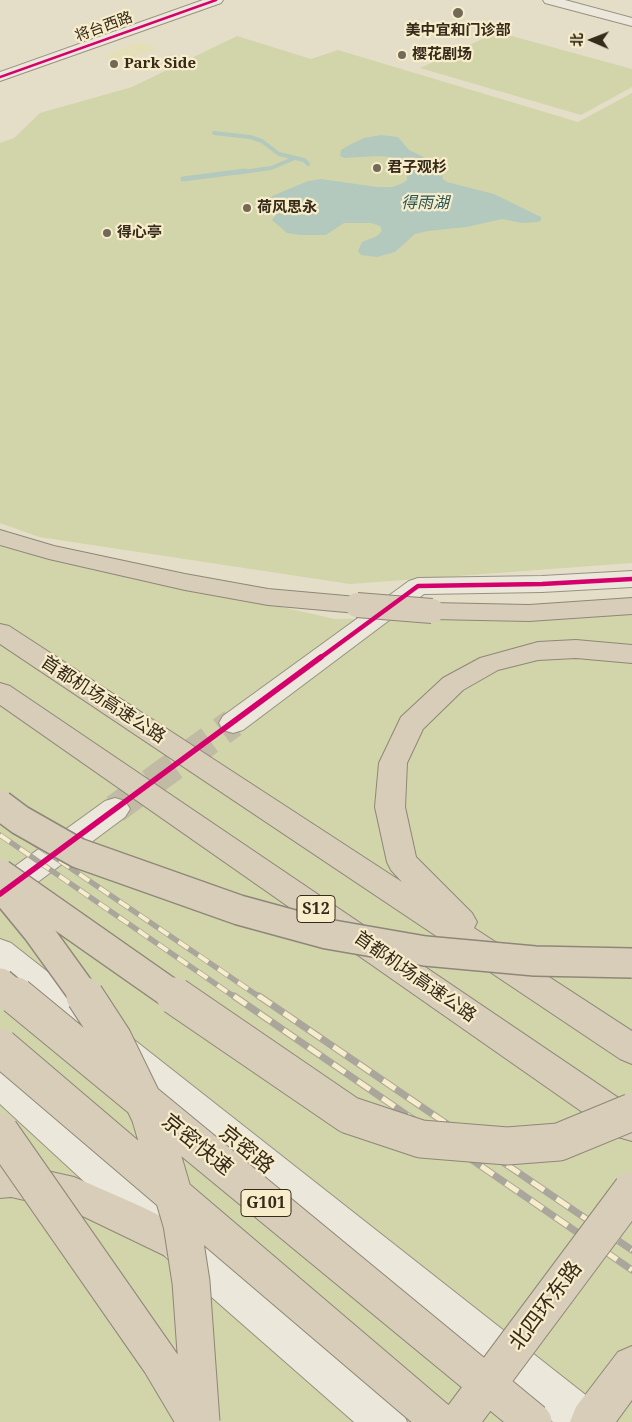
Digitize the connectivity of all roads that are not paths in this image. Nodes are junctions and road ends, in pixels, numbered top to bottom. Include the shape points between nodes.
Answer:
1 (216, 0) edge
2 (550, 0) edge
3 (572, 0) edge
4 (632, 16) edge
5 (632, 22) edge
6 (0, 77) edge
7 (0, 537) edge
8 (626, 592) edge
9 (0, 632) edge
10 (632, 654) edge
11 (0, 692) edge
12 (233, 723) tunnel mouth
13 (0, 805) edge
14 (115, 809) tunnel mouth
15 (0, 874) edge
16 (0, 884) edge
17 (0, 894) edge
18 (0, 952) edge
19 (501, 962) junction
20 (632, 963) edge
21 (0, 983) edge
22 (0, 1047) edge
23 (632, 1049) edge
24 (0, 1082) edge
25 (632, 1112) edge
26 (632, 1127) edge
27 (0, 1132) edge
28 (0, 1181) edge
29 (632, 1190) edge
30 (180, 1245) junction
31 (632, 1366) edge
32 (196, 1422) edge
33 (201, 1422) edge
34 (386, 1422) edge
35 (440, 1422) edge
36 (459, 1422) edge
37 (533, 1422) edge
38 (586, 1422) edge
39 (591, 1422) edge

1 - 6 main road, 将台西路
2 - 5 main road
3 - 4 main road
7 - 8 highway, bridge via 49,552 185,582 268,597 357,605 432,611 529,612
8 - 12 main road via 542,584 418,586
9 - 19 highway, 首都机场高速公路
10 - 19 highway via 576,649 538,651 489,664 453,684 411,724 393,763 390,807 402,862
11 - 26 highway, 首都机场高速公路 / S12
13 - 20 highway, bridge via 20,820 78,852 239,910 327,934 425,951 535,961
14 - 17 main road
15 - 25 highway, bridge via 350,1115 421,1140 507,1146 559,1142
16 - 33 highway, bridge via 37,930 109,1032 150,1115 183,1234 191,1282
18 - 38 main road, 京密路 / G101
19 - 23 highway, 首都机场高速公路
21 - 37 highway, 京密快速 / G101, bridge
22 - 35 highway, bridge
24 - 30 main road
27 - 32 highway, bridge via 161,1362
28 - 30 highway via 11,1180 74,1194
29 - 36 highway, 北四环东路, bridge
30 - 34 main road
31 - 39 highway

